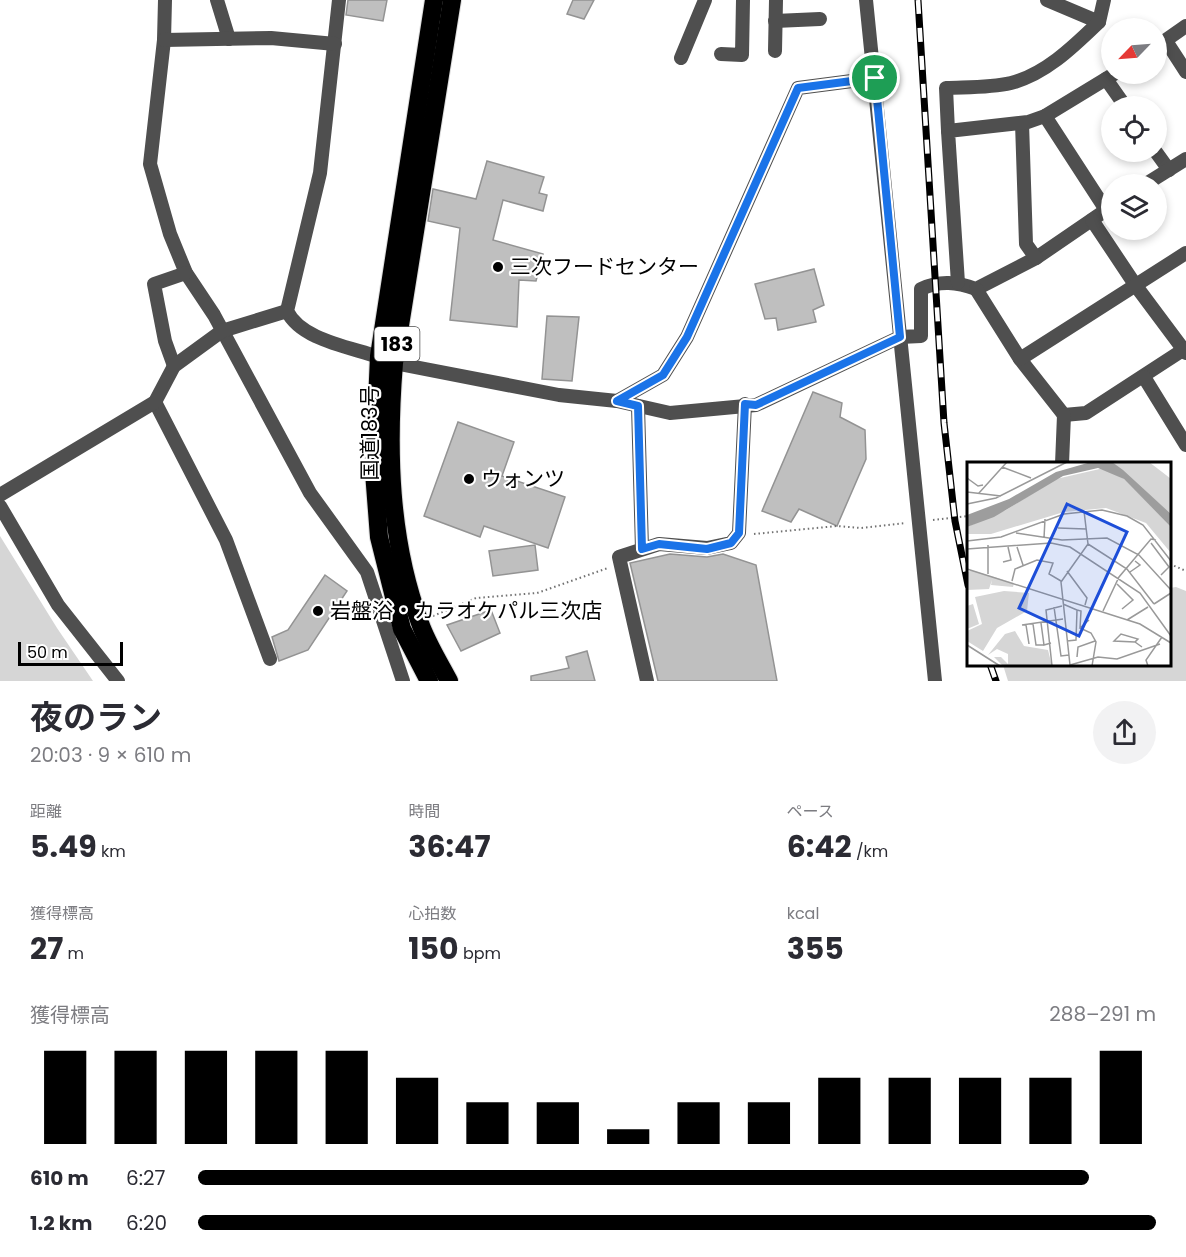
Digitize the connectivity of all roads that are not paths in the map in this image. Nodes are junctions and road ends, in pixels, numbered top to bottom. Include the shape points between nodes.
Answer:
1 (165, 0) edge
2 (217, 0) edge
3 (339, 0) edge
4 (434, 0) edge
5 (452, 0) edge
6 (705, 0) edge
7 (743, 0) edge
8 (776, 0) edge
9 (866, 0) edge
10 (1047, 0) edge
11 (1104, 0) edge
12 (820, 19) dead end
13 (776, 21) junction
14 (1099, 22) junction
15 (1186, 26) edge
16 (229, 39) junction
17 (164, 40) junction
18 (1167, 40) edge
19 (335, 44) junction
20 (775, 51) dead end
21 (1167, 51) edge
22 (721, 54) dead end
23 (681, 58) dead end
24 (1186, 72) edge
25 (875, 78) junction
26 (1101, 82) edge
27 (1046, 116) junction
28 (1022, 123) junction
29 (948, 131) junction
30 (1186, 159) edge
31 (1163, 162) edge
32 (1169, 170) junction
33 (1162, 174) edge
34 (1101, 196) edge
35 (1101, 214) edge
36 (1092, 220) junction
37 (1186, 253) edge
38 (1036, 258) junction
39 (186, 273) junction
40 (958, 283) junction
41 (1136, 286) junction
42 (976, 289) junction
43 (288, 311) junction
44 (222, 331) junction
45 (900, 337) junction
46 (1185, 350) edge
47 (1020, 358) junction
48 (387, 360) junction
49 (174, 366) junction
50 (1144, 377) junction
51 (617, 401) junction
52 (155, 402) junction
53 (745, 404) junction
54 (638, 406) junction
55 (1064, 415) junction
56 (1186, 445) edge
57 (1062, 462) edge
58 (0, 495) edge
59 (0, 506) edge
60 (642, 549) junction
61 (420, 623) junction
62 (396, 631) junction
63 (270, 659) dead end
64 (118, 681) edge
65 (403, 681) edge
66 (429, 681) edge
67 (449, 681) edge
68 (647, 681) edge
69 (935, 681) edge

1 - 17 street
2 - 16 street
3 - 19 street
4 - 48 highway, 国道183号 / 183
5 - 48 highway, 国道183号 / 183
6 - 23 street
7 - 22 street via 742,55
8 - 13 street
9 - 25 street
10 - 14 street
11 - 14 street
12 - 13 street
13 - 20 street
14 - 29 street via 1069,51 1012,83 945,88
15 - 18 street
16 - 17 street
16 - 19 street
17 - 39 street via 150,164
19 - 43 street via 320,173
21 - 24 street
25 - 45 street
25 - 51 street via 798,88 687,337 663,375
26 - 27 street
27 - 28 street
27 - 34 street
28 - 29 street
28 - 38 street via 1026,244
29 - 40 street
30 - 32 street
31 - 32 street
32 - 33 street
35 - 36 street
36 - 38 street
36 - 41 street
37 - 41 street
38 - 42 street
39 - 44 street
39 - 49 street via 154,284
40 - 42 street
40 - 45 street via 934,283 921,289 921,336
41 - 46 street
41 - 47 street
42 - 47 street
43 - 44 street
43 - 48 street via 293,322 312,336
44 - 49 street
44 - 62 street via 310,493 367,572
45 - 53 street via 756,405
45 - 69 street
46 - 50 street
47 - 55 street
48 - 51 street via 559,395
48 - 61 highway, 国道183号 / 183 via 390,467 399,545
48 - 62 highway, 国道183号 / 183 via 374,472 379,537
49 - 52 street
50 - 55 street via 1086,413
50 - 56 street
51 - 54 street
52 - 58 street
52 - 63 street via 226,540
53 - 54 street via 670,413
53 - 60 street via 739,533 731,543 707,549 659,544
54 - 60 street
55 - 57 street
59 - 64 street via 58,605
60 - 68 street via 619,557
61 - 62 street
61 - 67 highway, 国道183号 / 183
62 - 65 street
62 - 66 highway, 国道183号 / 183

